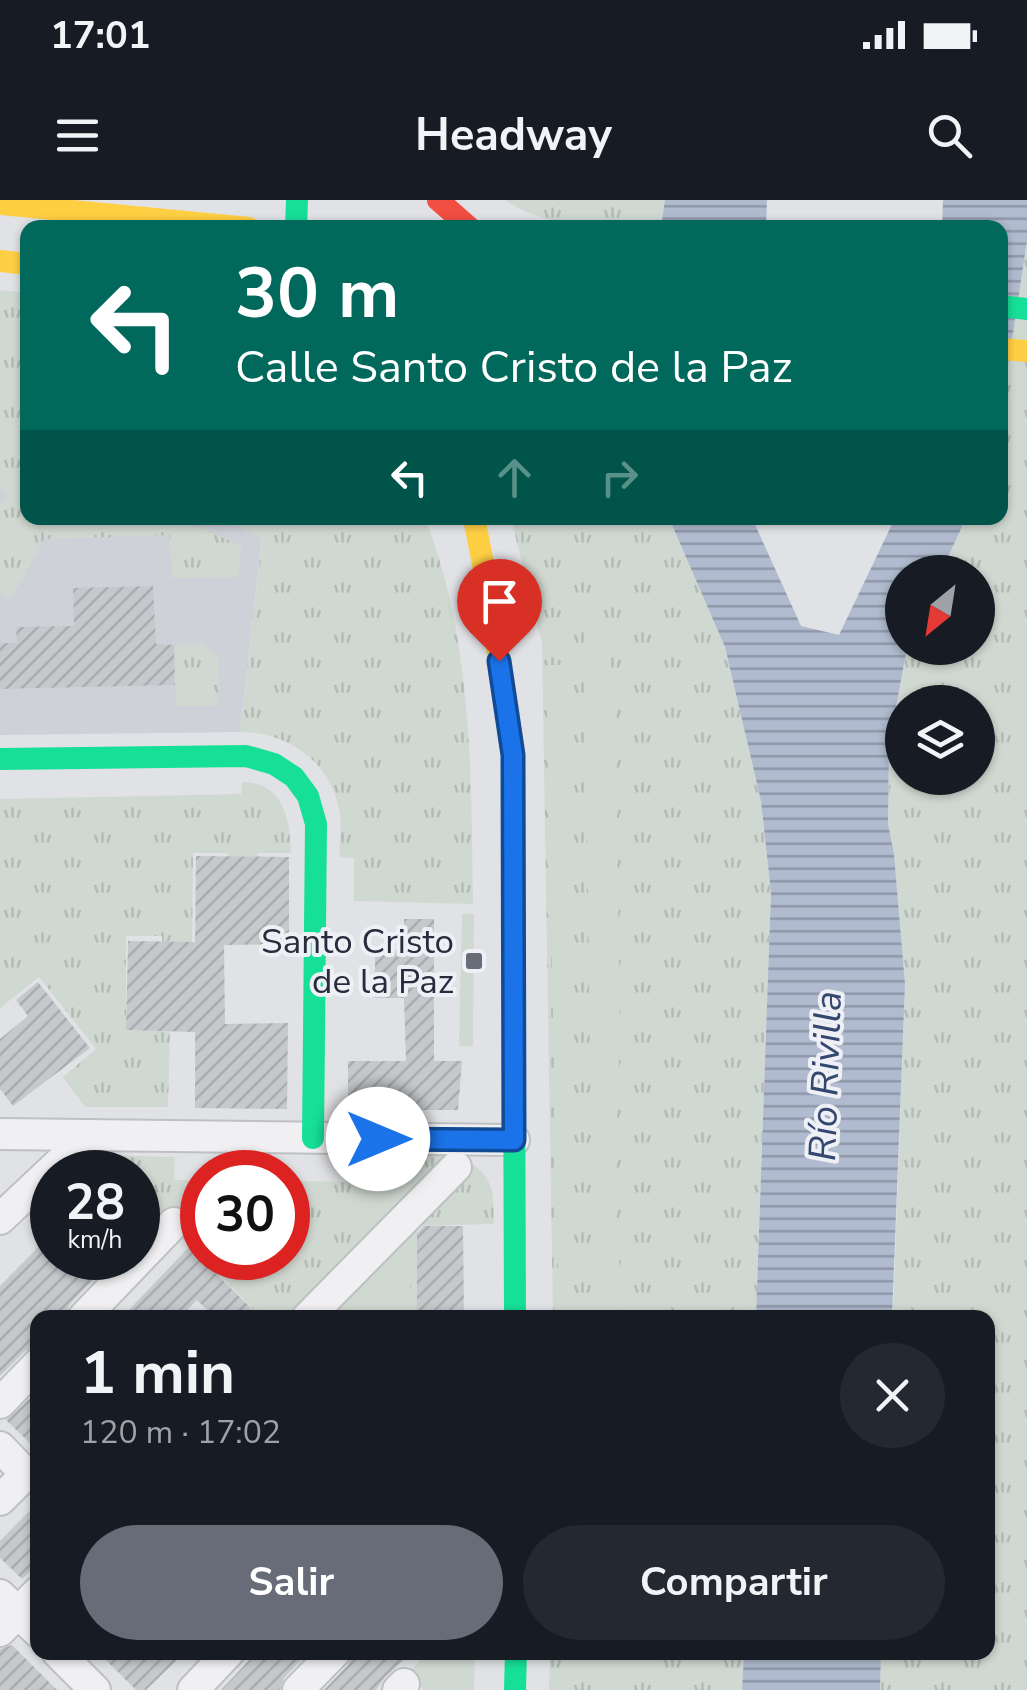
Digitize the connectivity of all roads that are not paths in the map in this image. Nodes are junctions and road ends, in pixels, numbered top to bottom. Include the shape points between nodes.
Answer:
1 (435, 200) edge
2 (0, 204) edge
3 (269, 212) edge
4 (460, 220) edge
5 (475, 525) edge
6 (0, 759) edge
7 (0, 1134) edge
8 (89, 1135) junction
9 (313, 1138) junction
10 (514, 1140) junction
11 (456, 1167) dead end
12 (0, 1218) edge
13 (174, 1224) dead end
14 (91, 1310) edge
15 (315, 1310) edge
16 (514, 1310) edge
17 (30, 1372) edge
18 (0, 1403) edge
19 (0, 1447) edge
20 (0, 1500) edge
21 (66, 1660) edge
22 (221, 1660) edge
23 (326, 1660) edge
24 (516, 1660) edge
25 (95, 1690) edge
26 (192, 1690) edge
27 (298, 1690) edge
28 (515, 1690) edge

1 - 4 main road
2 - 3 main road
5 - 10 main road via 513,755
6 - 9 main road via 246,756 294,775 311,798 316,824
7 - 8 street
8 - 9 street
8 - 12 street
9 - 10 street
10 - 16 main road
11 - 15 street
13 - 14 street
17 - 18 street
19 - 20 street via 26,1474
21 - 25 street
22 - 26 street
23 - 27 street
24 - 28 main road

